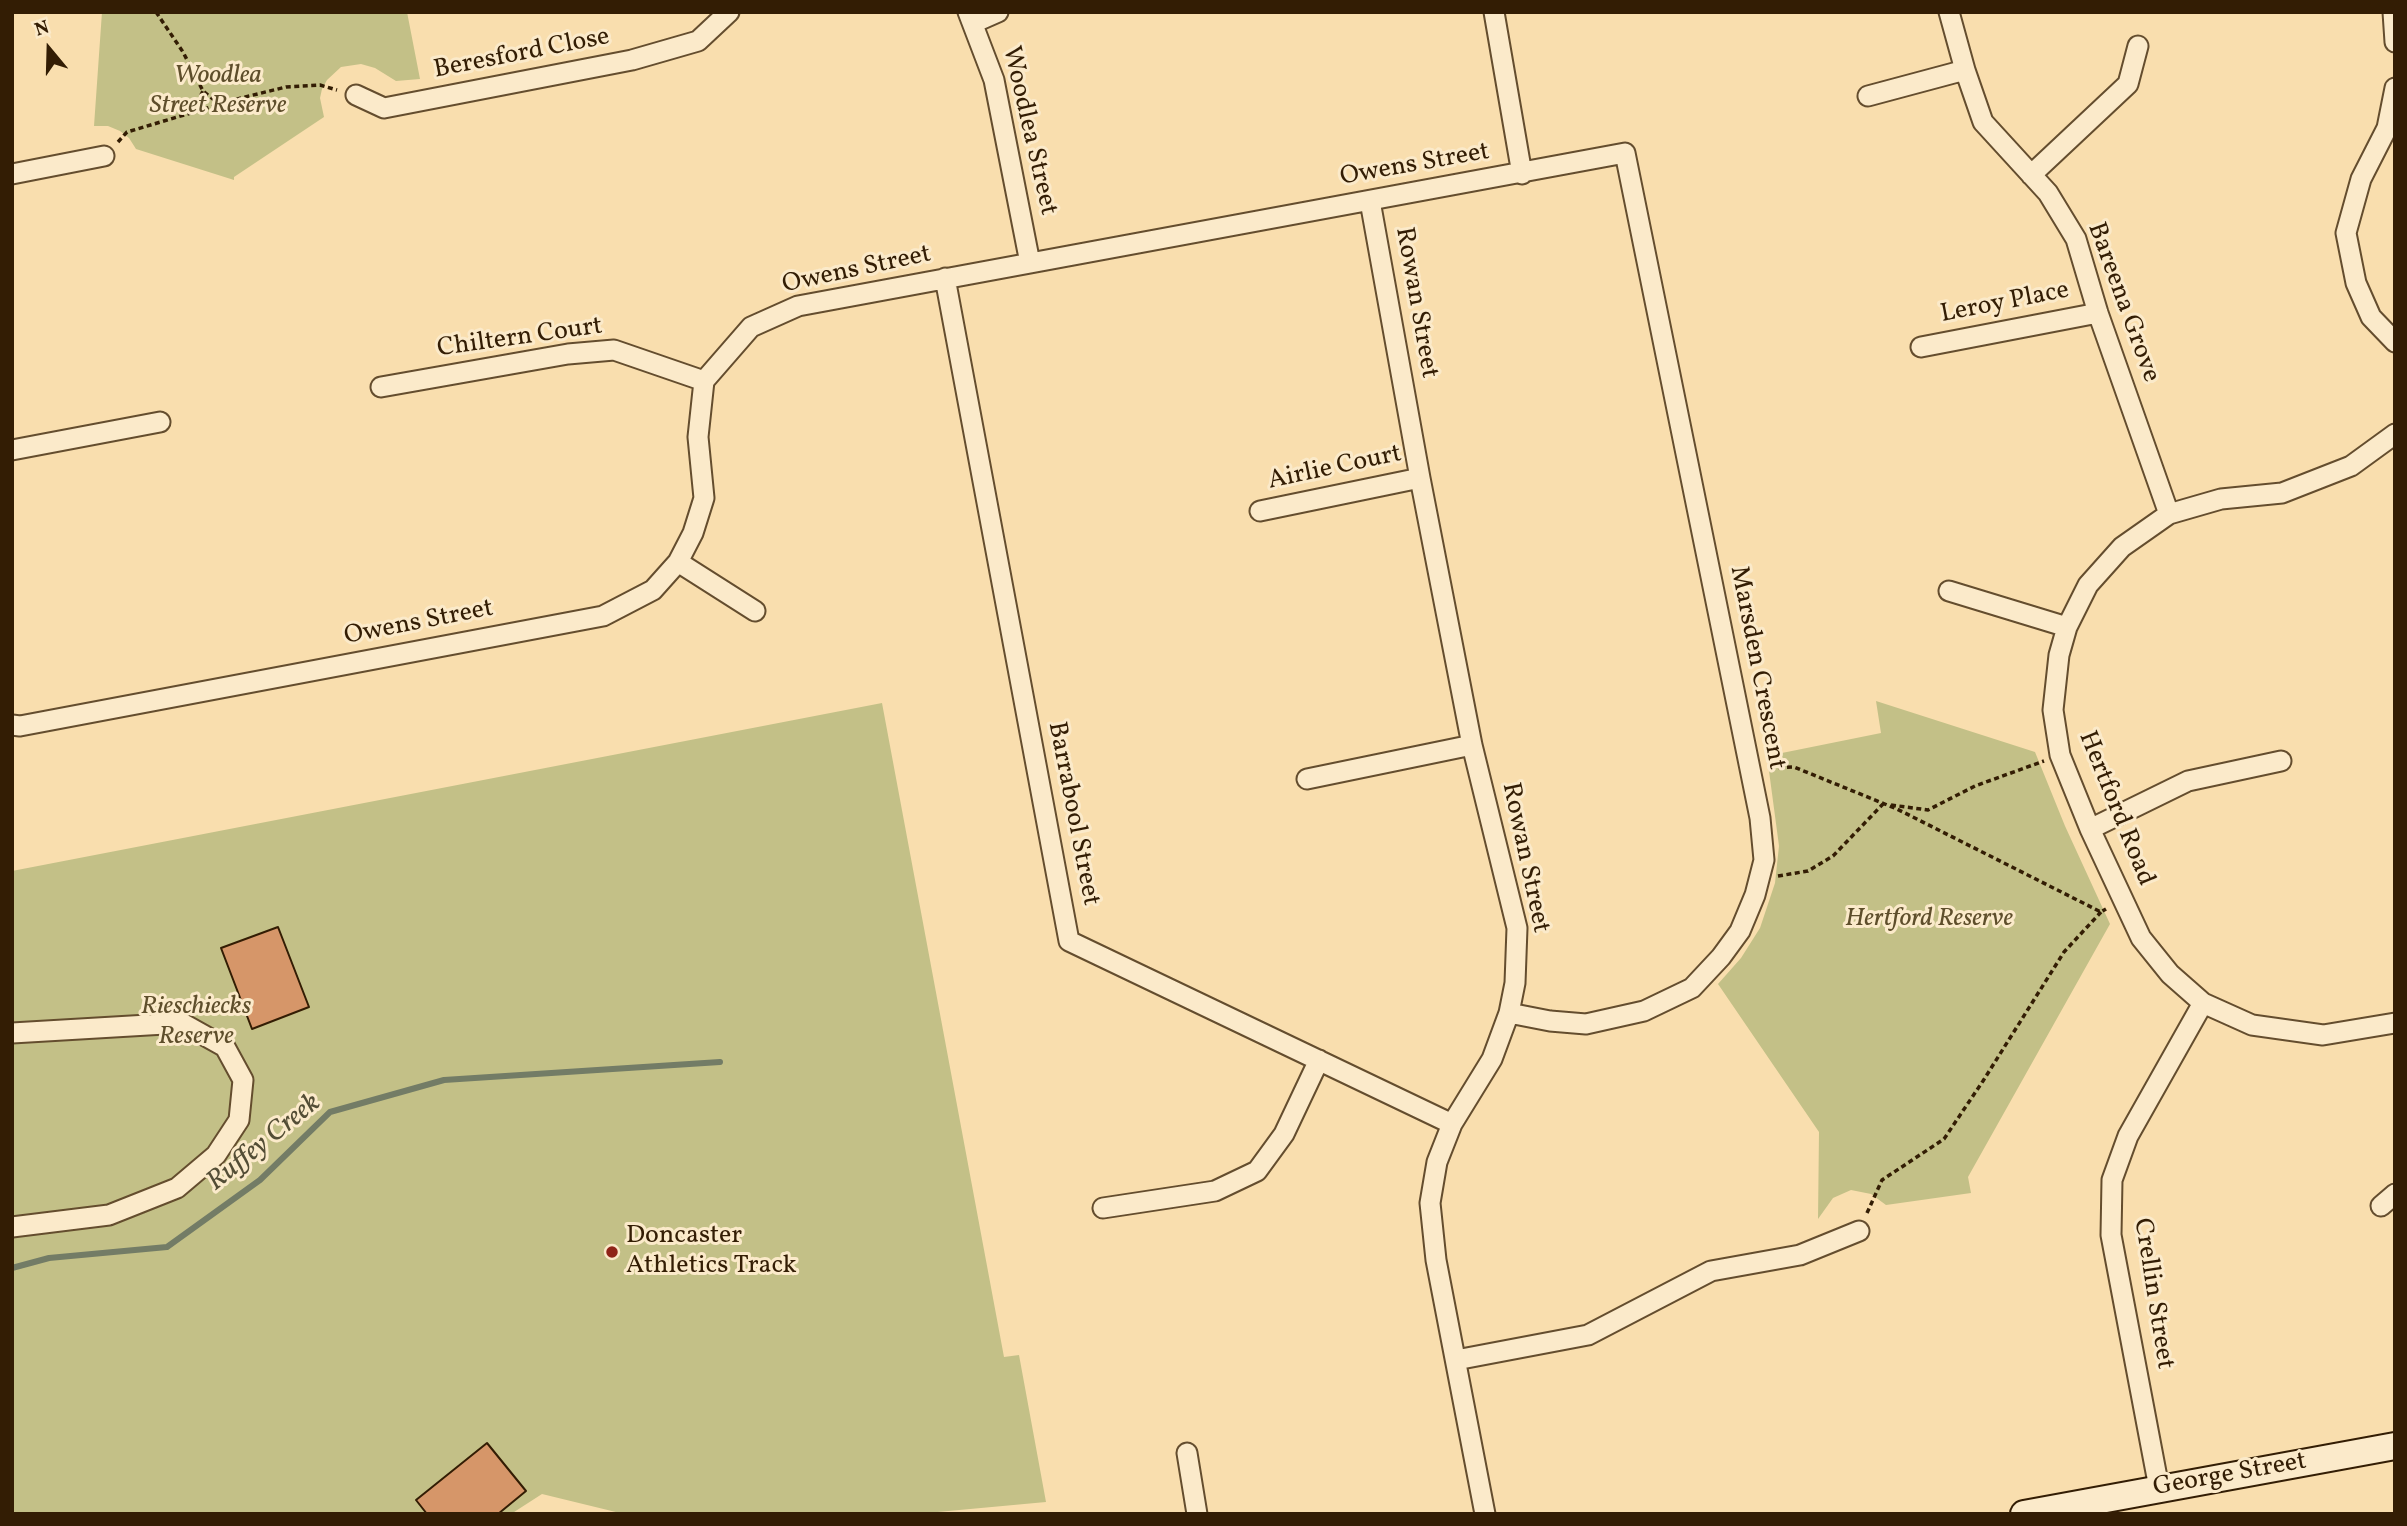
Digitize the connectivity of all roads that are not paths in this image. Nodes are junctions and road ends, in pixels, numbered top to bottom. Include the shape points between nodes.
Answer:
1 (729, 12) edge
2 (998, 12) edge
3 (1494, 12) edge
4 (1949, 12) edge
5 (2392, 12) edge
6 (971, 18) edge
7 (2395, 42) edge
8 (2138, 46) dead end
9 (1965, 70) junction
10 (2395, 88) edge
11 (356, 95) road end
12 (1868, 96) dead end
13 (1625, 153) joint
14 (104, 156) road end
15 (12, 174) edge
16 (1522, 174) junction
17 (2031, 175) junction
18 (1370, 201) junction
19 (1030, 263) junction
20 (946, 278) junction
21 (2098, 313) junction
22 (2395, 342) edge
23 (1921, 347) dead end
24 (704, 381) junction
25 (381, 387) dead end
26 (160, 422) dead end
27 (2395, 434) edge
28 (12, 450) edge
29 (1420, 478) junction
30 (1260, 512) dead end
31 (2169, 514) junction
32 (678, 562) junction
33 (1949, 591) dead end
34 (755, 611) dead end
35 (2067, 627) junction
36 (12, 724) edge
37 (1472, 745) junction
38 (2281, 761) dead end
39 (1307, 779) dead end
40 (2091, 829) junction
41 (2203, 1003) junction
42 (1509, 1013) junction
43 (2395, 1023) edge
44 (12, 1033) edge
45 (1319, 1060) junction
46 (1452, 1124) junction
47 (1102, 1208) dead end
48 (12, 1227) edge
49 (1859, 1231) road end
50 (1456, 1360) junction
51 (2395, 1446) edge
52 (1187, 1453) dead end
53 (2159, 1488) junction
54 (1197, 1514) edge
55 (1485, 1514) edge
56 (2024, 1514) edge

1 - 11 street, Beresford Close via 698,41 632,60 384,108
2 - 6 street
3 - 16 street
4 - 9 street, Bareena Grove
5 - 7 street
6 - 19 street, Woodlea Street via 995,80
8 - 17 street via 2128,84
9 - 12 street
9 - 17 street, Bareena Grove via 1983,122
10 - 22 street via 2386,128 2361,179 2346,233 2356,283 2371,317
13 - 16 street, Owens Street
13 - 42 street, Marsden Crescent via 1760,818 1764,860 1740,931 1692,988 1644,1011 1586,1024
14 - 15 street
16 - 18 street, Owens Street
17 - 21 street, Bareena Grove via 2048,193 2076,239
18 - 19 street, Owens Street
18 - 29 street, Rowan Street
19 - 20 street, Owens Street
20 - 24 street, Owens Street via 799,306 751,327
20 - 45 street, Barrabool Street via 1069,941
21 - 23 street, Leroy Place
21 - 31 street, Bareena Grove
24 - 25 street, Chiltern Court via 614,350
24 - 32 street, Owens Street via 698,437 704,498
26 - 28 street
27 - 31 street, Hertford Road via 2351,466 2282,493 2221,499
29 - 30 street, Airlie Court
29 - 37 street, Rowan Street
31 - 35 street, Hertford Road via 2122,547 2088,585
32 - 34 street
32 - 36 street, Owens Street via 653,590 603,616
33 - 35 street
35 - 40 street, Hertford Road via 2053,710 2060,755
37 - 39 street
37 - 42 street, Rowan Street via 1517,928
38 - 40 street via 2188,781
40 - 41 street, Hertford Road via 2141,938 2170,974
41 - 43 street, Hertford Road via 2252,1025 2323,1035
41 - 53 street, Crellin Street via 2128,1136 2112,1180 2111,1235
42 - 46 street, Rowan Street via 1492,1059
44 - 48 street via 182,1023 225,1047 243,1080 239,1120 216,1155 177,1188 109,1215
45 - 46 street, Barrabool Street
45 - 47 street via 1284,1134 1257,1171 1215,1191
46 - 50 street, Rowan Street via 1437,1162 1430,1203
49 - 50 street via 1800,1255 1712,1270 1588,1335
50 - 55 street, Rowan Street
51 - 53 main road, George Street
52 - 54 street
53 - 56 main road, George Street

